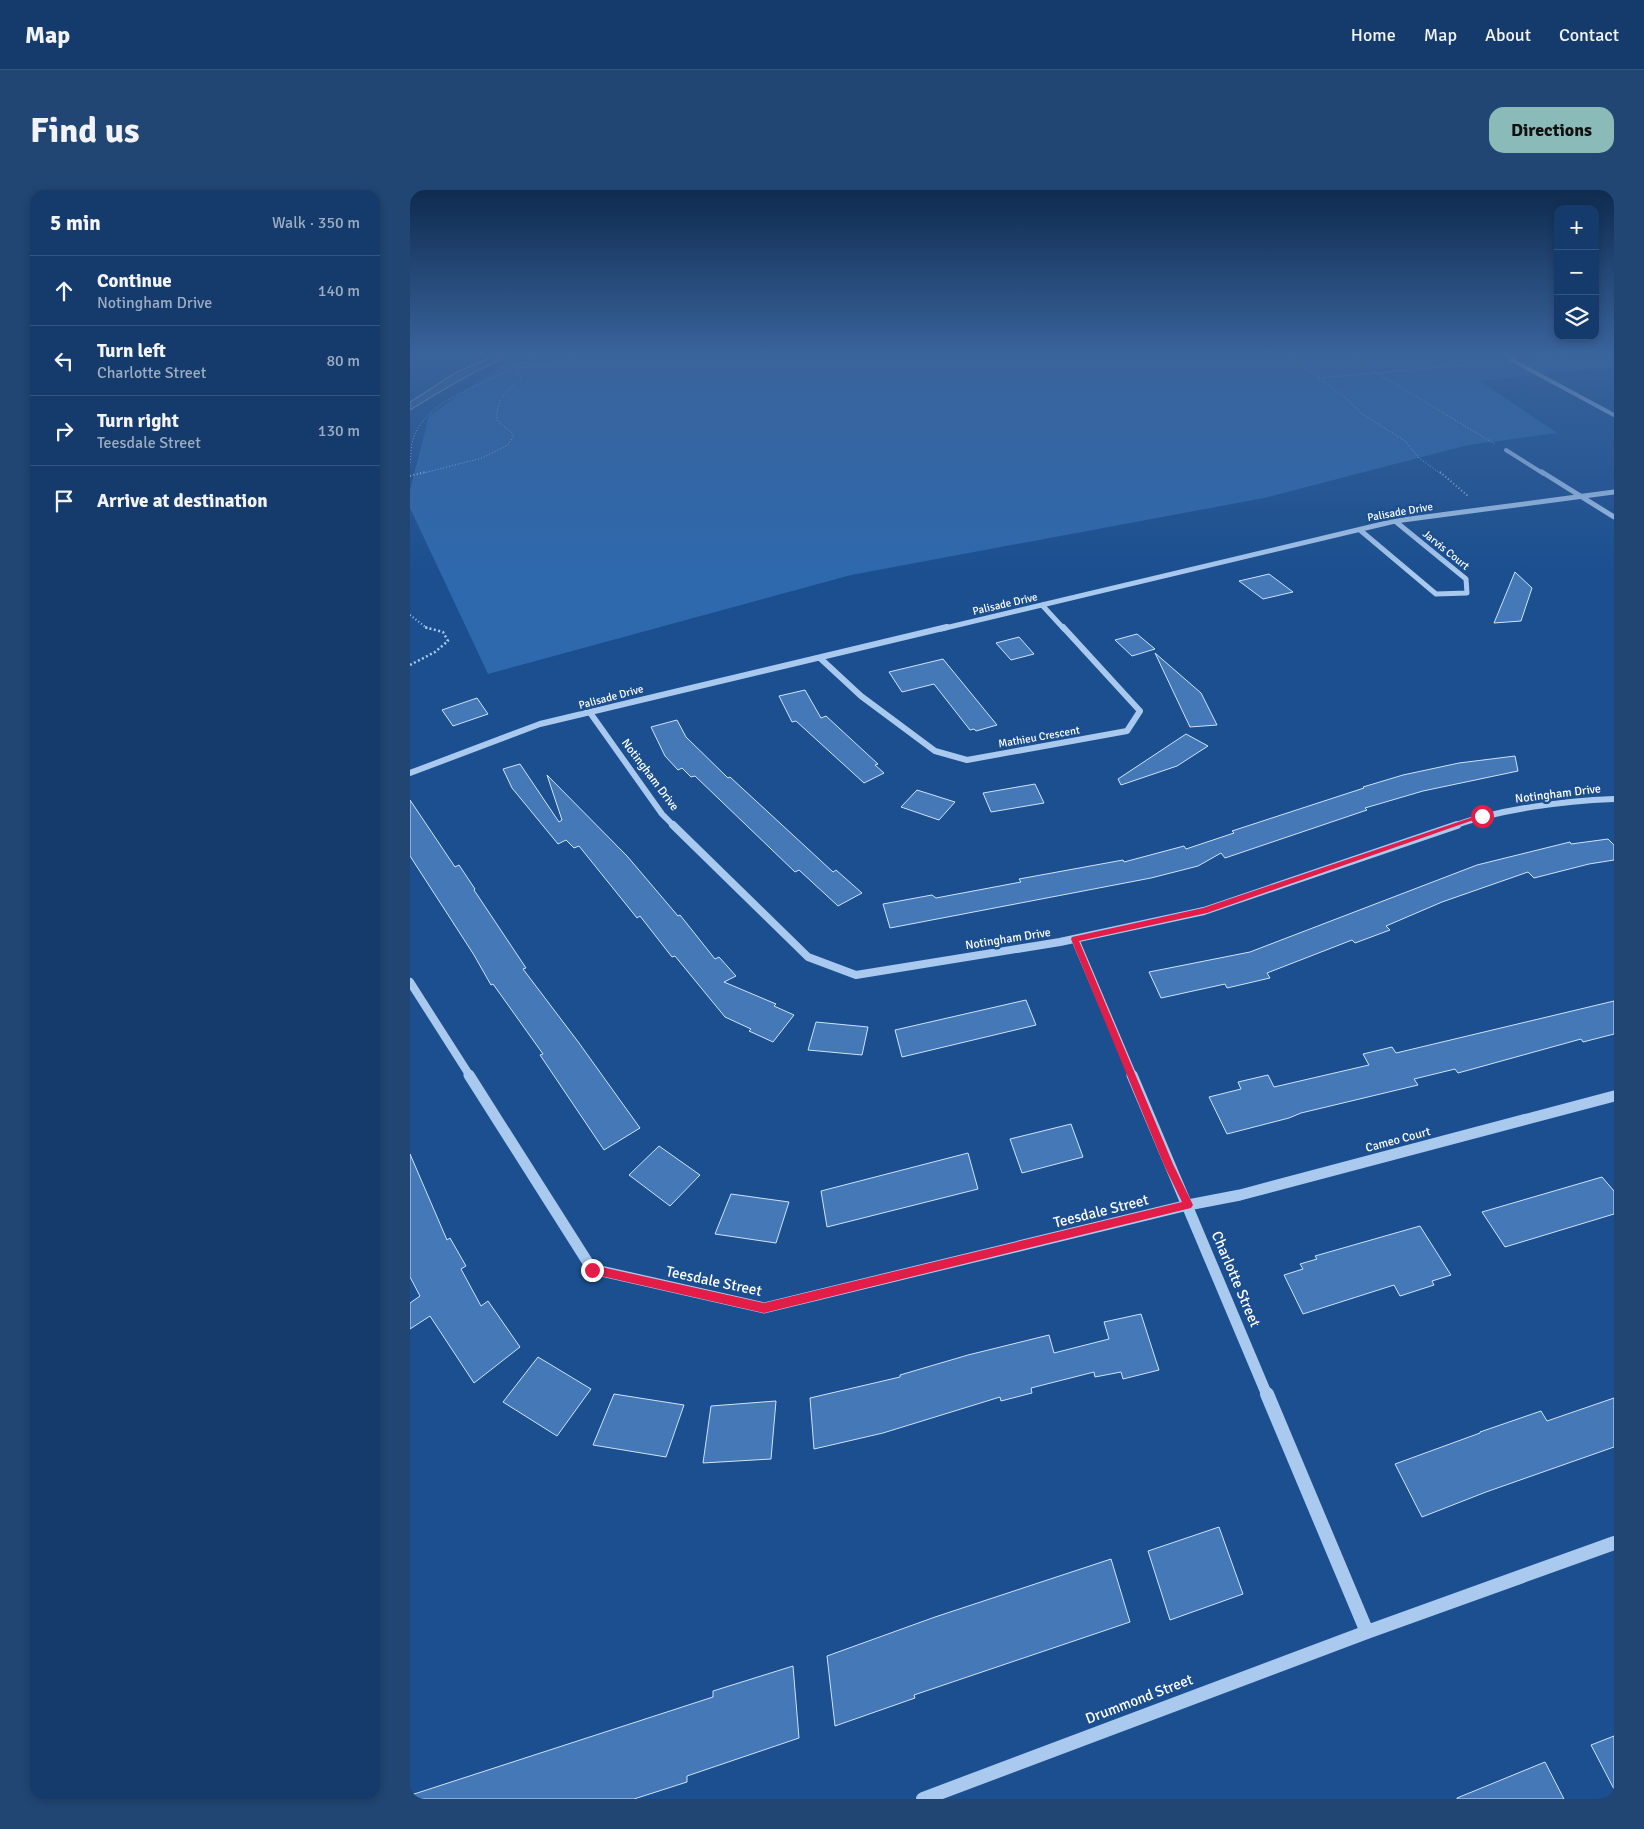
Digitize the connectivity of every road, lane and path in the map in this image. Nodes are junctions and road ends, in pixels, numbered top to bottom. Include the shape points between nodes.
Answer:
1 (420, 426) edge
2 (503, 426) edge
3 (1381, 426) edge
4 (1466, 426) edge
5 (1506, 450) joint
6 (410, 463) edge
7 (410, 476) edge
8 (1614, 492) edge
9 (1580, 496) junction
10 (1482, 509) junction
11 (1614, 517) edge
12 (1395, 521) junction
13 (1360, 530) junction
14 (1042, 605) junction
15 (410, 615) edge
16 (820, 658) junction
17 (410, 665) edge
18 (591, 714) junction
19 (410, 774) edge
20 (1614, 799) edge
21 (1075, 939) junction
22 (410, 982) edge
23 (1614, 1096) edge
24 (1188, 1205) junction
25 (1614, 1543) edge
26 (1367, 1632) junction
27 (924, 1799) edge

1 - 6 path via 412,442
2 - 7 path via 514,435 508,445 482,458
3 - 10 path via 1405,441 1419,458 1452,481
4 - 5 path
5 - 9 street
8 - 9 street, Palisade Drive
9 - 10 street, Palisade Drive
9 - 11 street
10 - 12 street, Palisade Drive
12 - 13 street, Palisade Drive
12 - 13 street, Jarvis Court via 1466,579 1467,593 1436,594
13 - 14 street, Palisade Drive
14 - 16 street, Palisade Drive
14 - 16 street, Mathieu Crescent via 1140,712 1127,731 967,760 935,751 861,696
15 - 17 path via 425,628 443,632 448,641
16 - 18 street, Palisade Drive
18 - 19 street, Palisade Drive via 540,724
18 - 21 street, Notingham Drive via 662,814 808,957 856,975
20 - 21 street, Notingham Drive via 1482,816 1204,911
21 - 24 street, Charlotte Street
22 - 24 street, Teesdale Street via 592,1270 764,1308
23 - 24 street, Cameo Court via 1240,1196
24 - 26 street, Charlotte Street
25 - 26 street, Drummond Street
26 - 27 street, Drummond Street

